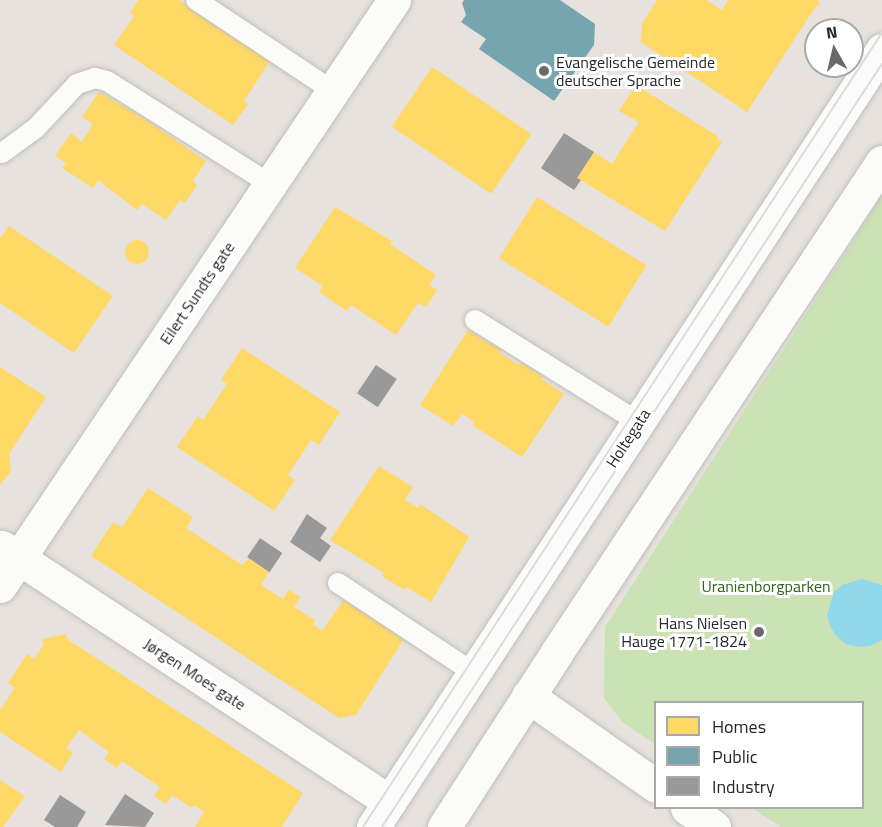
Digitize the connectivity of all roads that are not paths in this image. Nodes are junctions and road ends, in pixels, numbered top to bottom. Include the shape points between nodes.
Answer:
1 (196, 0) edge
2 (394, 0) edge
3 (882, 50) edge
4 (333, 91) junction
5 (2, 153) dead end
6 (882, 162) edge
7 (270, 184) junction
8 (475, 320) dead end
9 (638, 422) junction
10 (10, 552) edge
11 (338, 583) dead end
12 (0, 586) edge
13 (474, 673) junction
14 (528, 696) junction
15 (654, 785) edge
16 (690, 809) edge
17 (381, 814) edge
18 (444, 827) edge
19 (714, 827) edge

1 - 4 lane
2 - 4 street, Eilert Sundts gate
3 - 9 street, Holtegata
4 - 7 street, Eilert Sundts gate
5 - 7 lane via 36,128 77,84 94,78 107,81
6 - 14 street
7 - 10 street, Eilert Sundts gate
8 - 9 lane
9 - 13 street, Holtegata
10 - 12 street, Eilert Sundts gate
10 - 17 street, Jørgen Moes gate
11 - 13 lane
13 - 17 street, Holtegata
14 - 15 street
14 - 18 street
16 - 19 street

